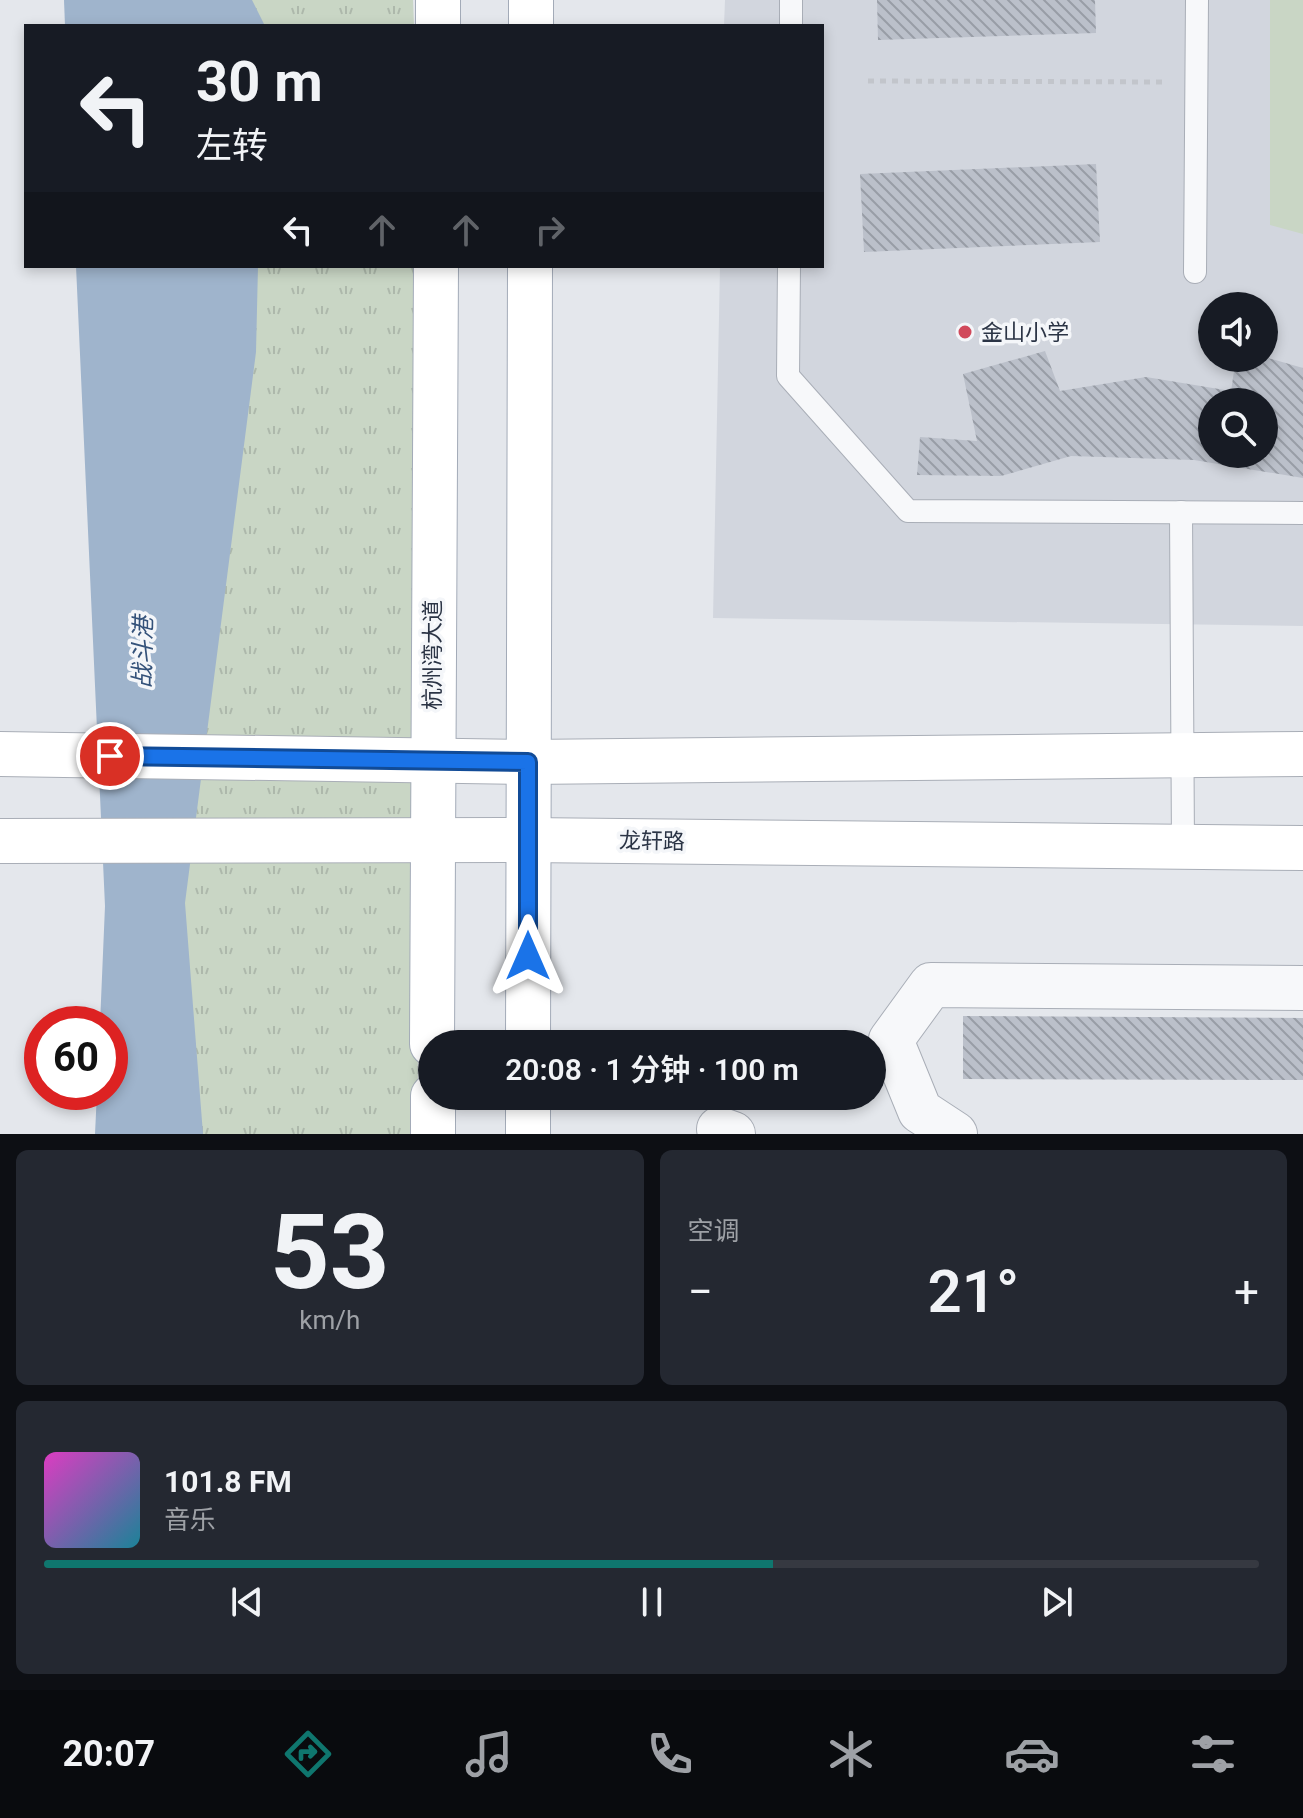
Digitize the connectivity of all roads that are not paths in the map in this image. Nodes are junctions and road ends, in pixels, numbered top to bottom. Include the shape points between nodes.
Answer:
1 (438, 0) edge
2 (531, 0) edge
3 (791, 0) edge
4 (1197, 0) edge
5 (438, 24) edge
6 (531, 24) edge
7 (791, 24) edge
8 (436, 268) edge
9 (530, 268) edge
10 (789, 268) edge
11 (1195, 272) dead end
12 (1181, 512) junction
13 (1303, 513) edge
14 (0, 754) edge
15 (1303, 754) edge
16 (1182, 757) junction
17 (432, 760) junction
18 (528, 762) junction
19 (527, 840) junction
20 (0, 841) edge
21 (431, 841) junction
22 (1183, 847) junction
23 (1303, 848) edge
24 (1303, 988) edge
25 (432, 1030) edge
26 (528, 1030) edge
27 (433, 1110) edge
28 (528, 1110) edge
29 (433, 1134) edge
30 (528, 1134) edge
31 (955, 1134) edge

1 - 5 street
2 - 6 street
3 - 7 lane
4 - 11 lane
8 - 17 street, 杭州湾大道
9 - 18 street
10 - 12 lane via 788,376 908,511
12 - 13 lane
12 - 16 lane
14 - 17 street
15 - 16 street
16 - 18 street
16 - 22 lane
17 - 18 street
17 - 21 street, 杭州湾大道
18 - 19 street
19 - 21 street, 龙轩路
19 - 22 street, 龙轩路
19 - 26 street
20 - 21 street, 龙轩路
21 - 25 street, 杭州湾大道
22 - 23 street, 龙轩路
24 - 31 street via 931,985 891,1040 920,1111
27 - 29 street
28 - 30 street

